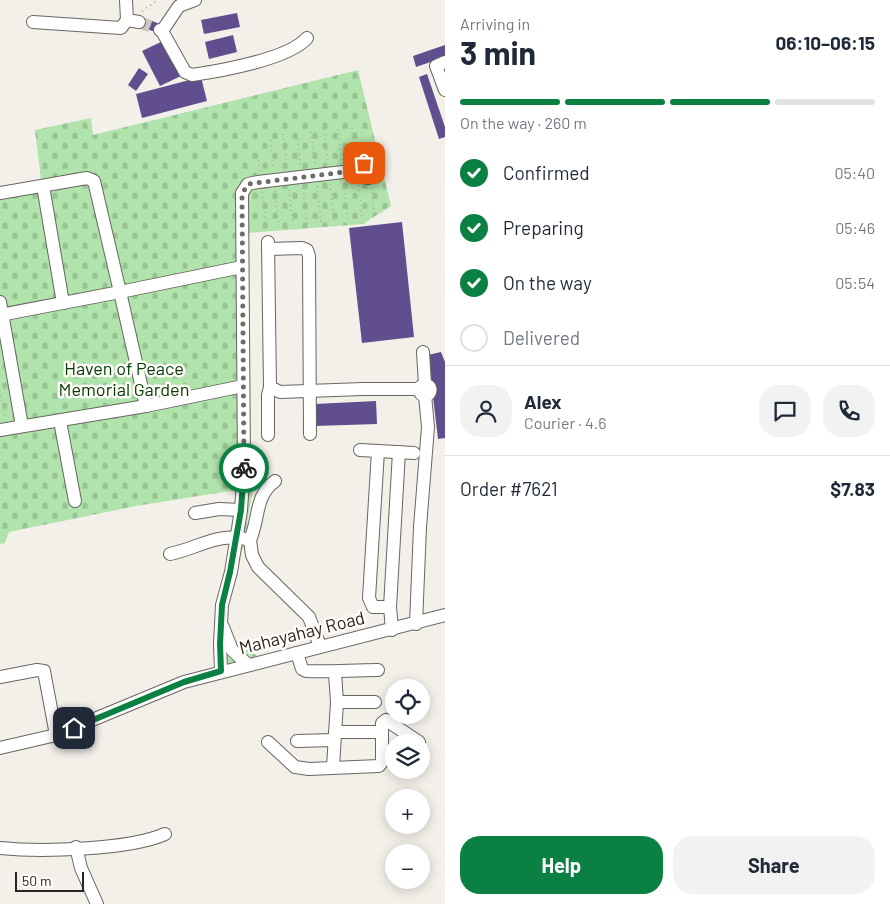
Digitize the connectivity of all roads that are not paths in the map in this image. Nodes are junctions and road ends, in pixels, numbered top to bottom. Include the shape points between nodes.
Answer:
1 (126, 0) edge
2 (195, 0) edge
3 (34, 22) dead end
4 (307, 38) dead end
5 (445, 62) edge
6 (445, 90) edge
7 (365, 174) road end
8 (42, 186) junction
9 (0, 193) edge
10 (242, 268) junction
11 (120, 292) junction
12 (63, 303) junction
13 (1, 310) edge
14 (423, 352) dead end
15 (243, 386) junction
16 (270, 386) junction
17 (311, 390) junction
18 (423, 390) junction
19 (146, 406) junction
20 (60, 421) junction
21 (22, 426) junction
22 (3, 429) edge
23 (310, 434) dead end
24 (268, 436) dead end
25 (360, 450) dead end
26 (378, 451) junction
27 (399, 452) junction
28 (414, 453) dead end
29 (275, 480) dead end
30 (76, 501) dead end
31 (241, 510) junction
32 (195, 513) dead end
33 (236, 537) junction
34 (250, 540) junction
35 (170, 554) dead end
36 (214, 604) dead end
37 (390, 607) junction
38 (445, 615) edge
39 (221, 622) junction
40 (416, 624) junction
41 (392, 630) junction
42 (320, 646) junction
43 (297, 653) junction
44 (248, 665) junction
45 (378, 670) dead end
46 (217, 672) junction
47 (335, 673) junction
48 (0, 677) edge
49 (337, 702) junction
50 (375, 702) dead end
51 (382, 732) junction
52 (407, 734) edge
53 (56, 736) junction
54 (335, 736) junction
55 (297, 741) dead end
56 (268, 742) dead end
57 (0, 748) edge
58 (333, 767) junction
59 (164, 834) dead end
60 (76, 847) junction
61 (0, 848) edge
62 (97, 904) edge

1 - 3 street via 132,20 115,30
2 - 4 street via 180,6 161,30 185,72 192,75 280,55
5 - 6 street via 436,66
7 - 10 street via 248,184 242,194
8 - 9 street
8 - 11 street via 88,178 94,181
8 - 12 street
10 - 11 street
10 - 15 street
11 - 12 street
11 - 19 street
12 - 13 street
13 - 21 street
14 - 18 street
15 - 19 street
15 - 31 street
16 - 17 street via 280,392
16 - 17 street via 268,246 302,248 309,256
16 - 24 street
17 - 18 street
17 - 23 street
18 - 40 street via 428,427
19 - 20 street
20 - 21 street
20 - 30 street
21 - 22 street
25 - 26 street
26 - 27 street
26 - 37 street via 369,598 373,607
27 - 28 street
27 - 37 street
29 - 34 street via 258,503
31 - 32 street
31 - 33 street
33 - 34 street
33 - 35 street via 222,536 191,550
33 - 39 street
34 - 42 street via 258,567 309,617
36 - 46 street
37 - 41 street
38 - 40 street, Mahayahay Road
39 - 44 street via 232,650
39 - 46 street
40 - 41 street, Mahayahay Road
41 - 42 street, Mahayahay Road
42 - 43 street, Mahayahay Road
43 - 44 street, Mahayahay Road
43 - 47 street via 303,670
44 - 46 street, Mahayahay Road
45 - 47 street via 342,670
46 - 53 street, Mahayahay Road via 184,682
47 - 49 street
48 - 53 street via 37,670 44,672
49 - 50 street
49 - 54 street
51 - 52 street via 382,723 386,720
51 - 54 street
51 - 58 street via 382,762 378,766
53 - 57 street, Mahayahay Road
54 - 55 street
54 - 58 street
56 - 58 street via 295,767
59 - 60 street via 144,842
60 - 61 street
60 - 62 street via 81,868

